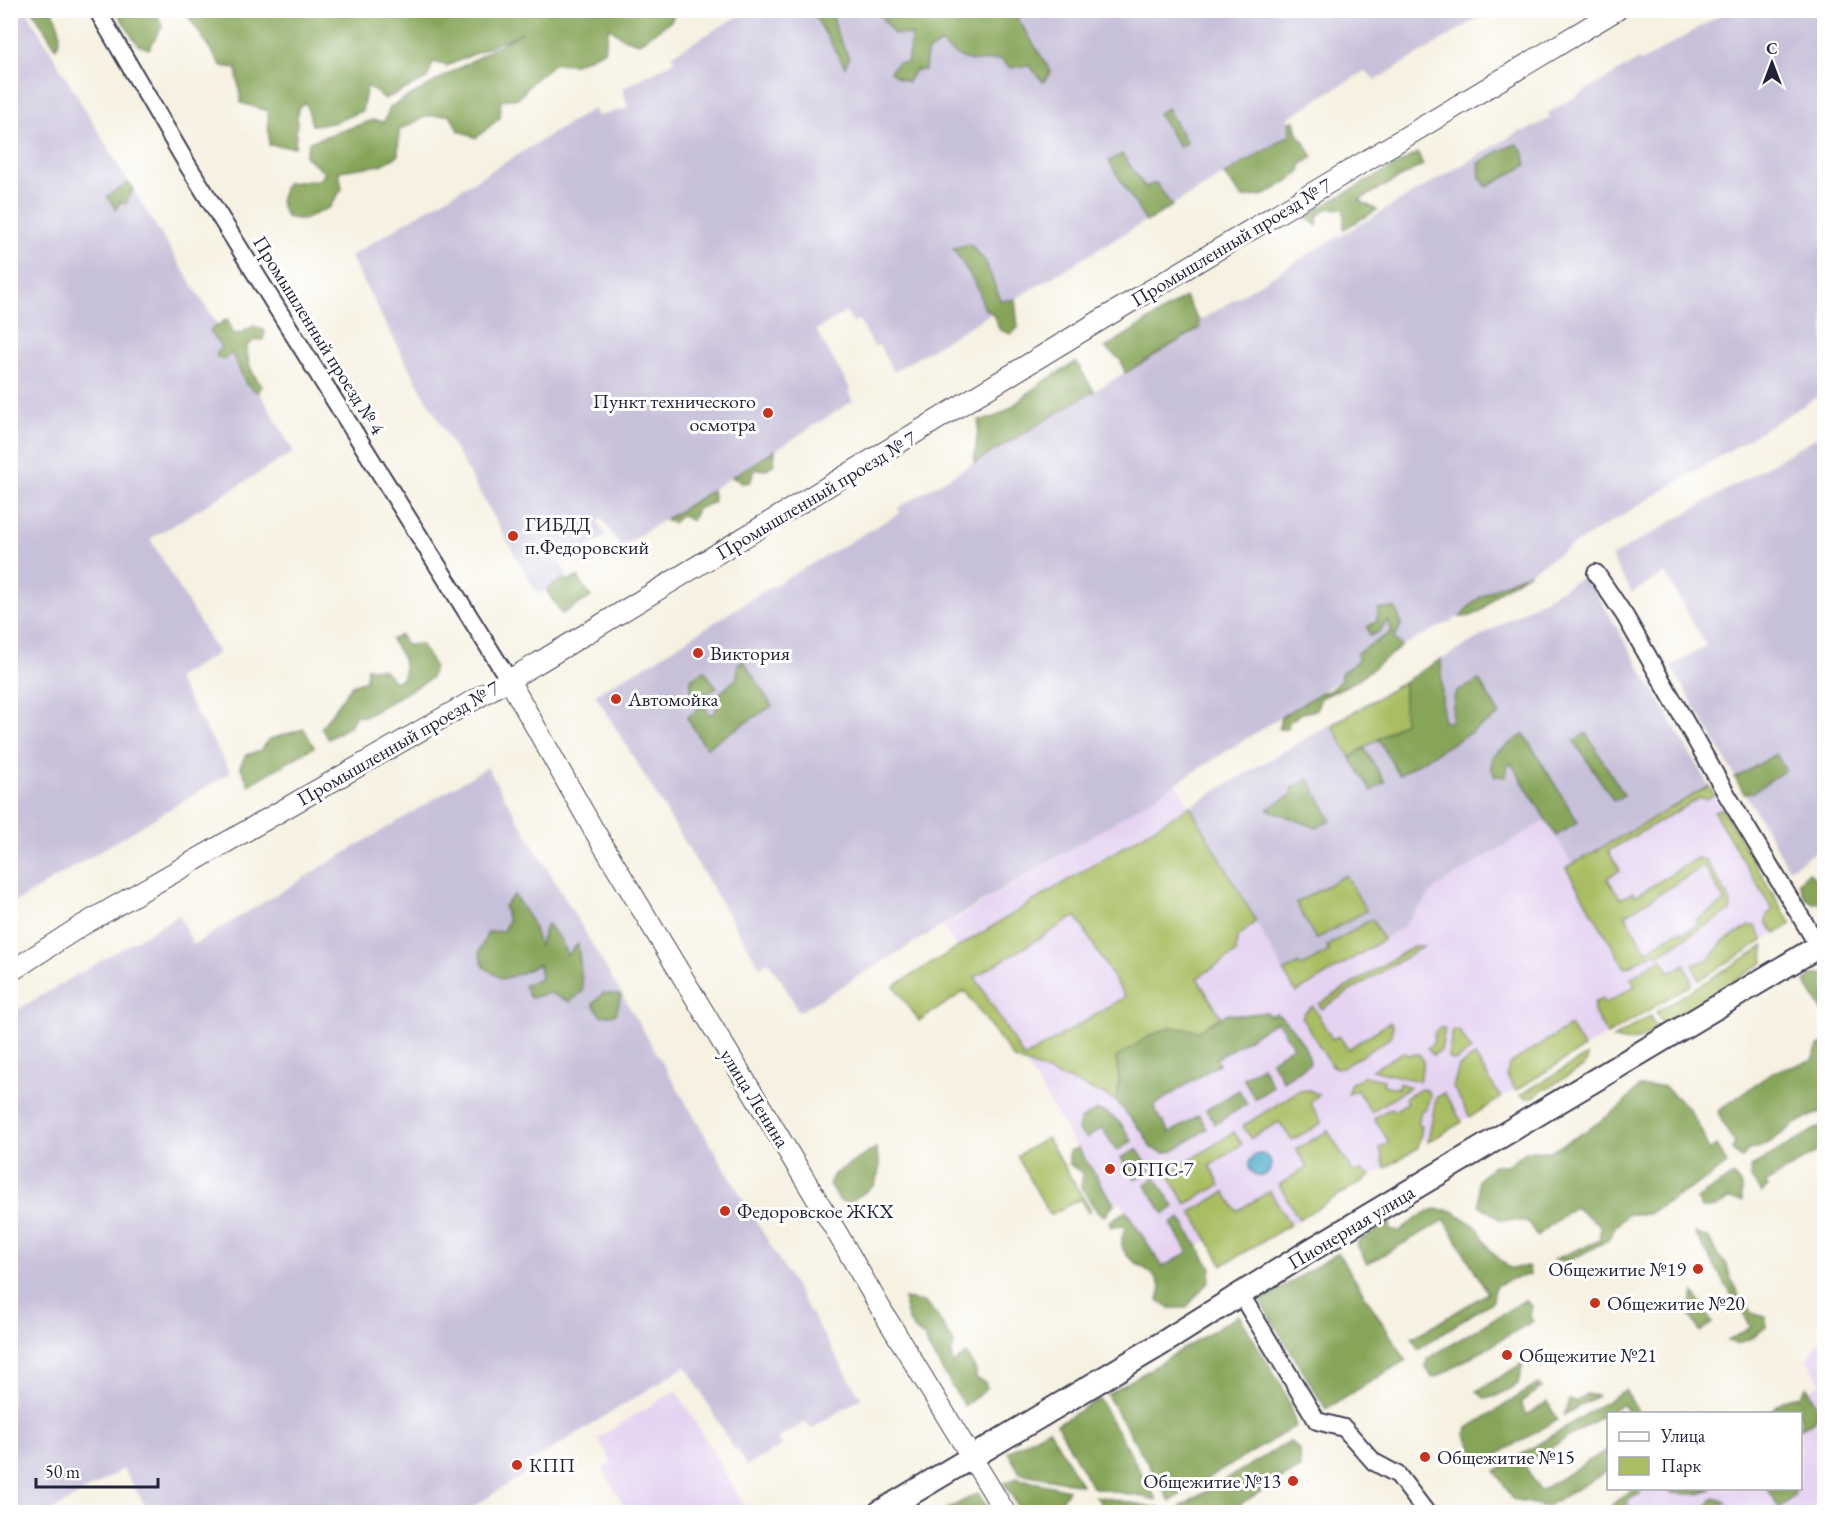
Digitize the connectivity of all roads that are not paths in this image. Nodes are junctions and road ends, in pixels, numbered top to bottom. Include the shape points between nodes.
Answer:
1 (98, 10) edge
2 (1617, 10) edge
3 (1596, 573) dead end
4 (509, 680) junction
5 (1822, 945) edge
6 (10, 972) edge
7 (1241, 1295) junction
8 (971, 1458) junction
9 (880, 1512) edge
10 (1005, 1512) edge
11 (1426, 1512) edge

1 - 4 street, Промышленный проезд № 4 via 198,182
2 - 4 street, Промышленный проезд № 7
3 - 5 street via 1625,616 1727,795
4 - 6 street, Промышленный проезд № 7 via 81,926
4 - 8 street, улица Ленина via 592,827
5 - 7 main road, Пионерная улица
7 - 8 main road, Пионерная улица
7 - 11 street via 1317,1421 1344,1428 1374,1462 1398,1474
8 - 9 main road, Пионерная улица
8 - 10 street, улица Ленина

